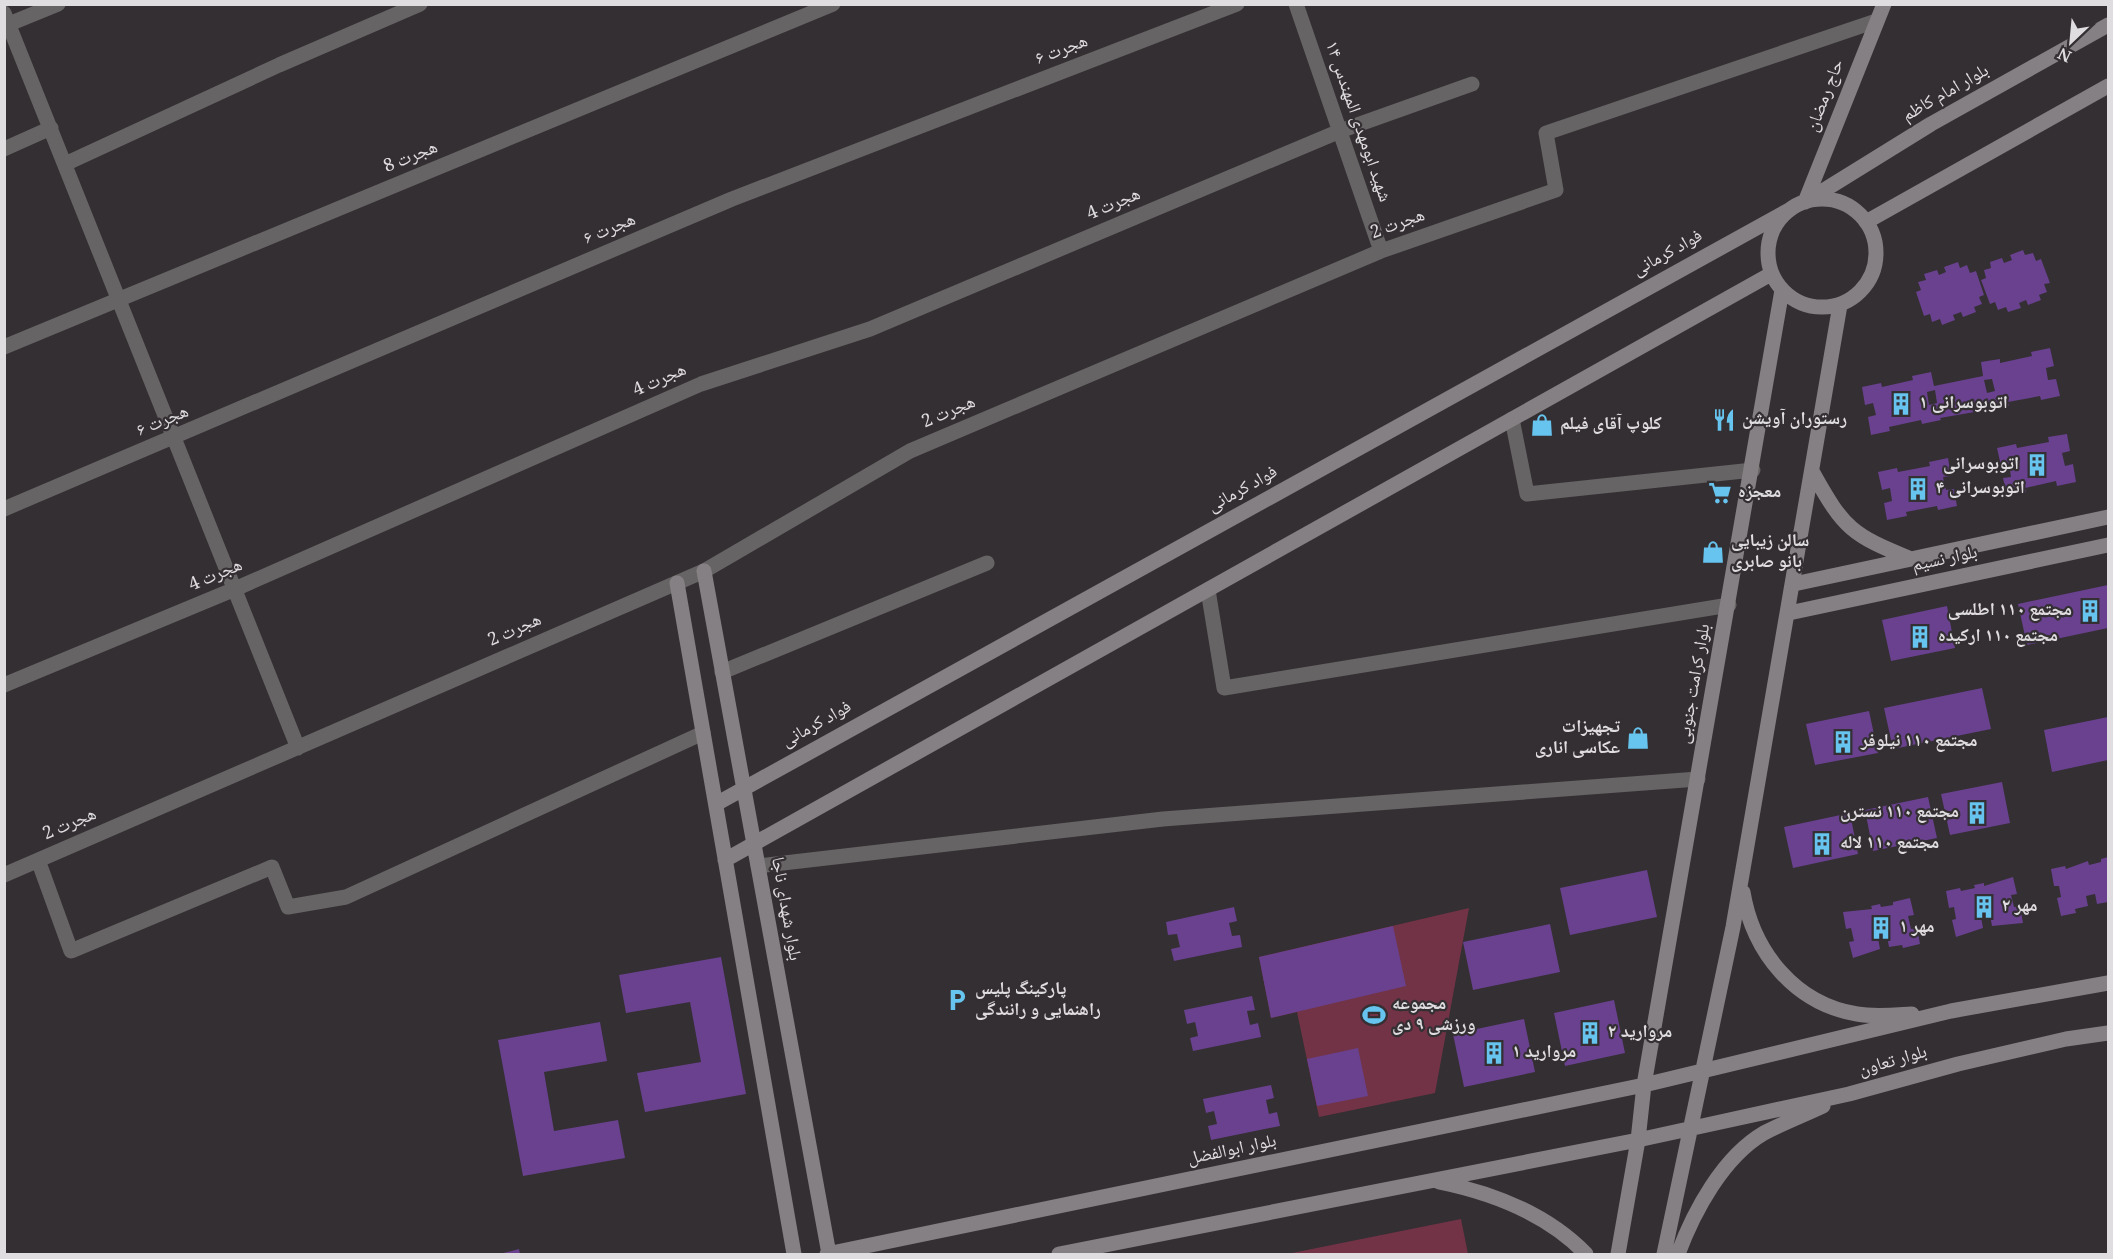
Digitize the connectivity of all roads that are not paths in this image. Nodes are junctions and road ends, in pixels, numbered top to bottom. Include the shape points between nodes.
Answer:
1 (58, 4) edge
2 (420, 4) edge
3 (833, 4) edge
4 (1237, 4) edge
5 (1296, 4) edge
6 (1884, 4) edge
7 (7, 19) edge
8 (1876, 21) junction
9 (2109, 25) edge
10 (1472, 84) dead end
11 (2109, 86) edge
12 (51, 128) junction
13 (1340, 131) junction
14 (4, 149) edge
15 (65, 164) junction
16 (1805, 201) junction
17 (1789, 210) junction
18 (1866, 222) junction
19 (1381, 251) junction
20 (1772, 274) junction
21 (1782, 290) junction
22 (119, 300) junction
23 (1840, 304) junction
24 (4, 347) edge
25 (1512, 419) junction
26 (174, 438) junction
27 (1753, 470) junction
28 (1813, 473) junction
29 (4, 509) edge
30 (2109, 517) edge
31 (2109, 546) edge
32 (1911, 559) junction
33 (987, 563) dead end
34 (1877, 566) junction
35 (704, 571) junction
36 (677, 583) junction
37 (1794, 584) junction
38 (235, 589) junction
39 (1208, 590) junction
40 (1883, 593) junction
41 (1729, 605) junction
42 (1789, 613) junction
43 (722, 672) junction
44 (4, 685) edge
45 (703, 733) junction
46 (298, 748) junction
47 (1698, 779) junction
48 (743, 789) junction
49 (716, 804) junction
50 (754, 844) junction
51 (725, 860) junction
52 (38, 861) junction
53 (758, 866) junction
54 (4, 875) edge
55 (1741, 882) junction
56 (2109, 983) edge
57 (1951, 1011) junction
58 (2109, 1033) edge
59 (1702, 1072) junction
60 (1644, 1085) junction
61 (1849, 1094) junction
62 (1689, 1129) junction
63 (1638, 1140) junction
64 (1427, 1180) junction
65 (794, 1254) edge
66 (828, 1254) edge
67 (1063, 1254) edge
68 (1586, 1254) edge
69 (1618, 1254) edge
70 (1664, 1254) edge
71 (1678, 1254) edge

1 - 7 street
2 - 15 street
3 - 22 street, هجرت 8
4 - 26 street, هجرت ۶ via 732,199
5 - 13 street, شهید ابومهدی المهندس ۱۴
6 - 8 street, حاج رمضان
7 - 12 street
8 - 16 street, حاج رمضان
8 - 19 street, هجرت 2 via 1546,133 1556,190
9 - 16 street, بلوار امام کاظم via 1931,124
10 - 13 street, هجرت 4
11 - 18 street
12 - 14 street
12 - 15 street
13 - 19 street, شهید ابومهدی المهندس ۱۴
13 - 38 street, هجرت 4 via 870,329 701,384
15 - 22 street
16 - 17 street
16 - 18 street via 1839,202 1859,213
17 - 20 street via 1769,239 1768,263
17 - 48 street, فواد کرمانی
18 - 23 street via 1875,244 1875,267 1865,287
19 - 35 street, هجرت 2 via 910,451
20 - 21 street
20 - 25 street
21 - 23 street via 1803,304
21 - 27 street, بلوار کرامت جنوبی
22 - 24 street, هجرت 8
22 - 26 street
23 - 28 street
25 - 27 street via 1527,494
25 - 39 street
26 - 29 street, هجرت ۶
26 - 38 street
27 - 41 street, بلوار کرامت جنوبی
28 - 32 street via 1834,512 1846,525 1869,542
28 - 37 street
30 - 32 street, بلوار نسیم
31 - 40 street, بلوار نسیم
32 - 34 street, بلوار نسیم
33 - 43 street
34 - 37 street, بلوار نسیم
34 - 40 street via 1868,572 1866,583 1872,591
35 - 36 street, هجرت 2
35 - 43 street, بلوار شهدای ناجا
36 - 45 street
36 - 46 street, هجرت 2
37 - 42 street
38 - 44 street, هجرت 4
38 - 46 street
39 - 41 street via 1224,688
39 - 50 street
40 - 42 street, بلوار نسیم
41 - 47 street, بلوار کرامت جنوبی
42 - 55 street
43 - 48 street, بلوار شهدای ناجا
45 - 49 street
45 - 52 street via 346,897 288,907 272,867 71,951
46 - 52 street, هجرت 2
47 - 53 street via 1163,819
47 - 60 street, بلوار کرامت جنوبی
48 - 49 street, فواد کرمانی
48 - 50 street, بلوار شهدای ناجا
49 - 51 street
50 - 51 street
50 - 53 street, بلوار شهدای ناجا
51 - 65 street
52 - 54 street, هجرت 2
53 - 66 street, بلوار شهدای ناجا
55 - 57 street via 1756,939 1777,969 1804,993 1834,1008 1863,1015
55 - 59 street
56 - 57 street, بلوار تعاون
57 - 59 street, بلوار تعاون
58 - 61 street, بلوار تعاون via 1958,1064
59 - 60 street, بلوار تعاون
59 - 62 street
60 - 63 street, بلوار کرامت جنوبی
60 - 66 street, بلوار ابوالفضل
61 - 62 street, بلوار تعاون
61 - 71 street via 1763,1134 1731,1162 1705,1196
62 - 63 street, بلوار تعاون
62 - 70 street
63 - 64 street
63 - 69 street, بلوار کرامت جنوبی
64 - 67 street
64 - 68 street via 1470,1188 1511,1203 1550,1224

